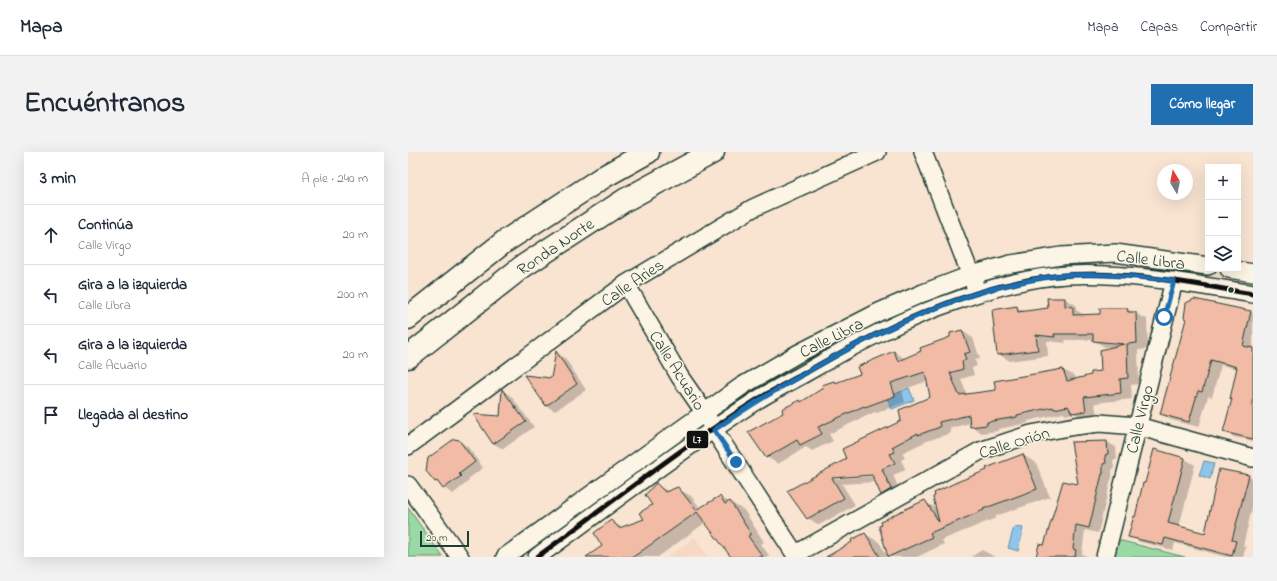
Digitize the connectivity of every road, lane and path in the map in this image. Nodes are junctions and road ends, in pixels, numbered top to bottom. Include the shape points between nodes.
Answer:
1 (648, 152) edge
2 (713, 152) edge
3 (877, 152) edge
4 (923, 152) edge
5 (1205, 266) edge
6 (1241, 270) edge
7 (1253, 272) edge
8 (971, 275) junction
9 (1174, 281) junction
10 (626, 284) junction
11 (977, 293) junction
12 (1253, 294) edge
13 (408, 318) edge
14 (408, 357) edge
15 (705, 412) junction
16 (1137, 426) junction
17 (714, 430) junction
18 (408, 446) edge
19 (1253, 458) edge
20 (408, 485) edge
21 (796, 556) edge
22 (460, 557) edge
23 (505, 557) edge
24 (537, 557) edge
25 (1105, 557) edge

1 - 13 highway, Ronda Norte via 605,176 504,242
2 - 14 highway, Ronda Norte via 625,200 522,267
3 - 10 street, Calle Aries via 753,208
4 - 8 street
5 - 8 street, Calle Libra via 1115,253 1061,256 1011,264
6 - 7 street
8 - 11 street
8 - 15 street, Calle Libra via 887,309 797,354 742,386
9 - 11 street, Calle Libra via 1115,275 1065,275
9 - 12 street, Calle Libra
9 - 16 street, Calle Virgo
10 - 15 street, Calle Acuario via 680,377
10 - 18 street, Calle Aries
11 - 17 street, Calle Libra via 928,310 844,350 753,403
15 - 17 street, Calle Acuario
15 - 23 street, Calle Libra
16 - 19 street, Calle Orión
16 - 21 street, Calle Orión via 1099,423 1075,426 1031,434 980,451
16 - 25 street, Calle Virgo
17 - 21 street, Calle Acuario
17 - 24 street, Calle Libra
20 - 22 street

